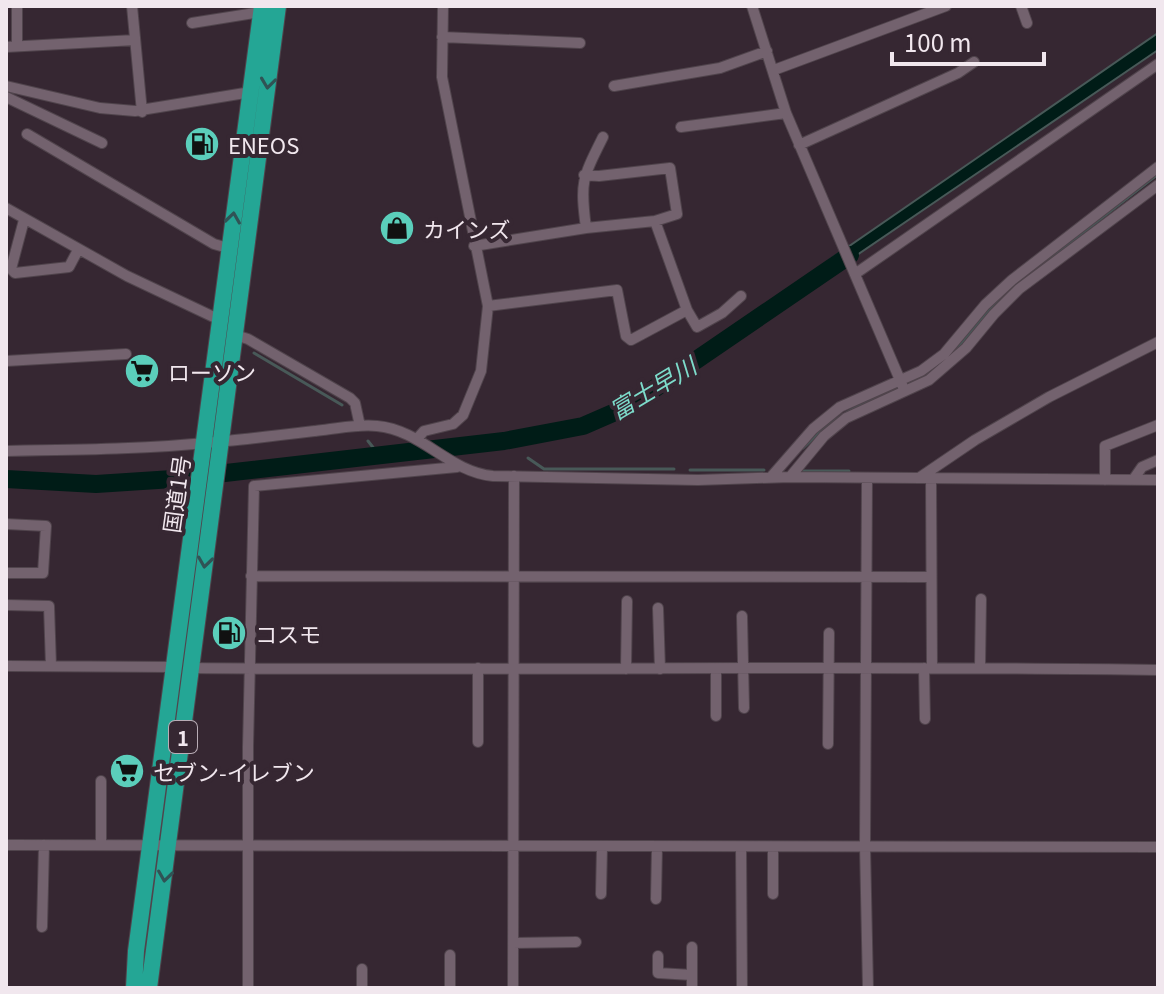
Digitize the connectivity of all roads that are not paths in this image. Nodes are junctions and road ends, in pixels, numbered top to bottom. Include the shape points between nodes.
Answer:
1 (17, 6) edge
2 (132, 6) edge
3 (443, 6) edge
4 (752, 6) edge
5 (946, 6) edge
6 (1021, 6) edge
7 (267, 8) edge
8 (924, 10) edge
9 (192, 23) dead end
10 (1027, 23) dead end
11 (442, 37) junction
12 (135, 40) junction
13 (580, 43) dead end
14 (12, 46) edge
15 (767, 51) junction
16 (974, 62) dead end
17 (1158, 64) edge
18 (774, 70) junction
19 (6, 86) edge
20 (614, 86) dead end
21 (251, 92) junction
22 (6, 97) edge
23 (142, 112) junction
24 (786, 113) junction
25 (681, 127) dead end
26 (27, 134) dead end
27 (603, 137) dead end
28 (102, 143) dead end
29 (799, 145) junction
30 (1158, 167) edge
31 (584, 175) junction
32 (1158, 185) edge
33 (6, 208) edge
34 (24, 220) junction
35 (655, 221) junction
36 (586, 228) junction
37 (474, 246) junction
38 (228, 248) junction
39 (78, 250) junction
40 (854, 272) junction
41 (741, 296) dead end
42 (488, 306) junction
43 (687, 310) junction
44 (220, 320) junction
45 (235, 335) junction
46 (1158, 342) edge
47 (126, 354) dead end
48 (6, 361) edge
49 (901, 380) junction
50 (905, 392) junction
51 (1158, 425) edge
52 (360, 426) junction
53 (416, 436) junction
54 (221, 442) junction
55 (203, 443) junction
56 (6, 451) edge
57 (1158, 460) edge
58 (210, 461) junction
59 (454, 464) junction
60 (514, 476) junction
61 (771, 477) junction
62 (790, 477) junction
63 (867, 479) junction
64 (918, 479) junction
65 (931, 479) junction
66 (1105, 480) junction
67 (1133, 480) junction
68 (1158, 480) edge
69 (6, 524) edge
70 (6, 573) edge
71 (251, 576) junction
72 (864, 576) junction
73 (513, 577) junction
74 (931, 577) junction
75 (981, 599) dead end
76 (627, 601) dead end
77 (6, 605) edge
78 (658, 608) dead end
79 (742, 616) dead end
80 (829, 633) dead end
81 (6, 666) edge
82 (51, 666) junction
83 (980, 667) junction
84 (183, 668) junction
85 (478, 668) junction
86 (514, 668) junction
87 (928, 668) junction
88 (249, 669) junction
89 (626, 669) junction
90 (660, 669) junction
91 (716, 669) junction
92 (744, 669) junction
93 (829, 669) junction
94 (865, 669) junction
95 (1158, 670) edge
96 (744, 708) dead end
97 (716, 716) dead end
98 (925, 719) dead end
99 (478, 742) dead end
100 (828, 744) dead end
101 (101, 781) dead end
102 (150, 844) junction
103 (6, 845) edge
104 (44, 845) junction
105 (101, 845) junction
106 (169, 845) junction
107 (865, 846) junction
108 (248, 847) junction
109 (513, 847) junction
110 (602, 847) junction
111 (657, 847) junction
112 (741, 847) junction
113 (773, 847) junction
114 (1158, 847) edge
115 (601, 894) dead end
116 (773, 894) dead end
117 (656, 899) dead end
118 (42, 927) dead end
119 (576, 942) dead end
120 (513, 943) junction
121 (692, 947) dead end
122 (450, 955) dead end
123 (658, 956) dead end
124 (362, 969) dead end
125 (692, 975) junction
126 (131, 988) edge
127 (149, 988) edge
128 (248, 988) edge
129 (362, 988) edge
130 (450, 988) edge
131 (513, 988) edge
132 (692, 988) edge
133 (742, 988) edge
134 (868, 988) edge

1 - 14 street
2 - 12 street
3 - 11 street
4 - 15 street
5 - 8 street
6 - 10 street
7 - 9 street
7 - 21 highway, 国道1号 / 1
7 -> 45 highway, 国道1号 / 1
8 - 18 street
11 - 13 street
11 - 37 street via 442,77
12 - 14 street
12 - 23 street
15 - 18 street
15 - 20 street via 720,68
16 - 29 street
17 - 40 street
18 - 24 street
19 - 23 street
21 - 23 street
38 -> 21 highway, 国道1号 / 1
22 - 28 street
24 - 25 street
24 - 29 street
26 - 38 street
27 - 31 street
29 - 40 street
30 - 49 street via 1012,280 944,354
31 - 35 street via 670,168 677,214
31 - 36 street
32 - 50 street via 1019,289 966,348 929,380
33 - 34 street
34 - 39 street
34 - 39 street via 11,269 15,273 69,267
35 - 36 street
35 - 43 street
36 - 37 street
37 - 42 street
38 - 44 highway, 国道1号 / 1
39 - 44 street
40 - 49 street
41 - 43 street via 701,327
42 - 43 street via 617,290 631,340
42 - 53 street via 481,371 463,415 453,424
44 - 55 highway, 国道1号 / 1
45 - 52 street via 350,398
45 - 54 highway, 国道1号 / 1
46 - 64 street via 1036,404
47 - 48 street
49 - 50 street
49 - 61 street via 840,407
50 - 62 street via 846,418
51 - 66 street via 1105,446
52 - 53 street
52 - 54 street
53 - 59 street
54 - 55 street
54 - 58 highway, 国道1号 / 1
55 - 56 street
55 - 58 highway, 国道1号 / 1
57 - 67 street via 1142,467
58 - 84 highway, 国道1号 / 1
59 - 60 street via 481,474
59 - 71 street via 254,486
60 - 61 street
60 - 73 street
61 - 62 street
62 - 63 street
63 - 64 street
63 - 72 street
64 - 65 street
65 - 66 street
65 - 74 street
66 - 67 street
67 - 68 street
69 - 70 street via 46,526 43,573
71 - 73 street
71 - 88 street
72 - 73 street
72 - 74 street
72 - 94 street
73 - 86 street
74 - 87 street
75 - 83 street
76 - 89 street
77 - 82 street via 49,606
78 - 90 street
79 - 92 street
80 - 93 street
81 - 82 street
82 - 84 street
83 - 87 street
83 - 95 street
84 - 88 street
84 - 102 highway, 国道1号 / 1
84 - 106 highway, 国道1号 / 1
85 - 86 street
85 - 88 street
85 - 99 street
86 - 89 street
86 - 109 street
87 - 94 street
87 - 98 street
88 - 108 street
89 - 90 street
90 - 91 street
91 - 92 street
91 - 97 street
92 - 93 street
92 - 96 street
93 - 94 street
93 - 100 street
94 - 107 street
101 - 105 street
102 - 105 street
102 - 106 street
102 - 126 highway, 国道1号 / 1
103 - 104 street
104 - 105 street
104 - 118 street
106 - 108 street
106 -> 127 highway, 国道1号 / 1
107 - 113 street
107 - 114 street
107 - 134 street
108 - 109 street
108 - 128 street
109 - 110 street
109 - 120 street
110 - 111 street
110 - 115 street
111 - 112 street
111 - 117 street
112 - 113 street
112 - 133 street
113 - 116 street
119 - 120 street
120 - 131 street
121 - 125 street
122 - 130 street
123 - 125 street via 658,973
124 - 129 street
125 - 132 street

